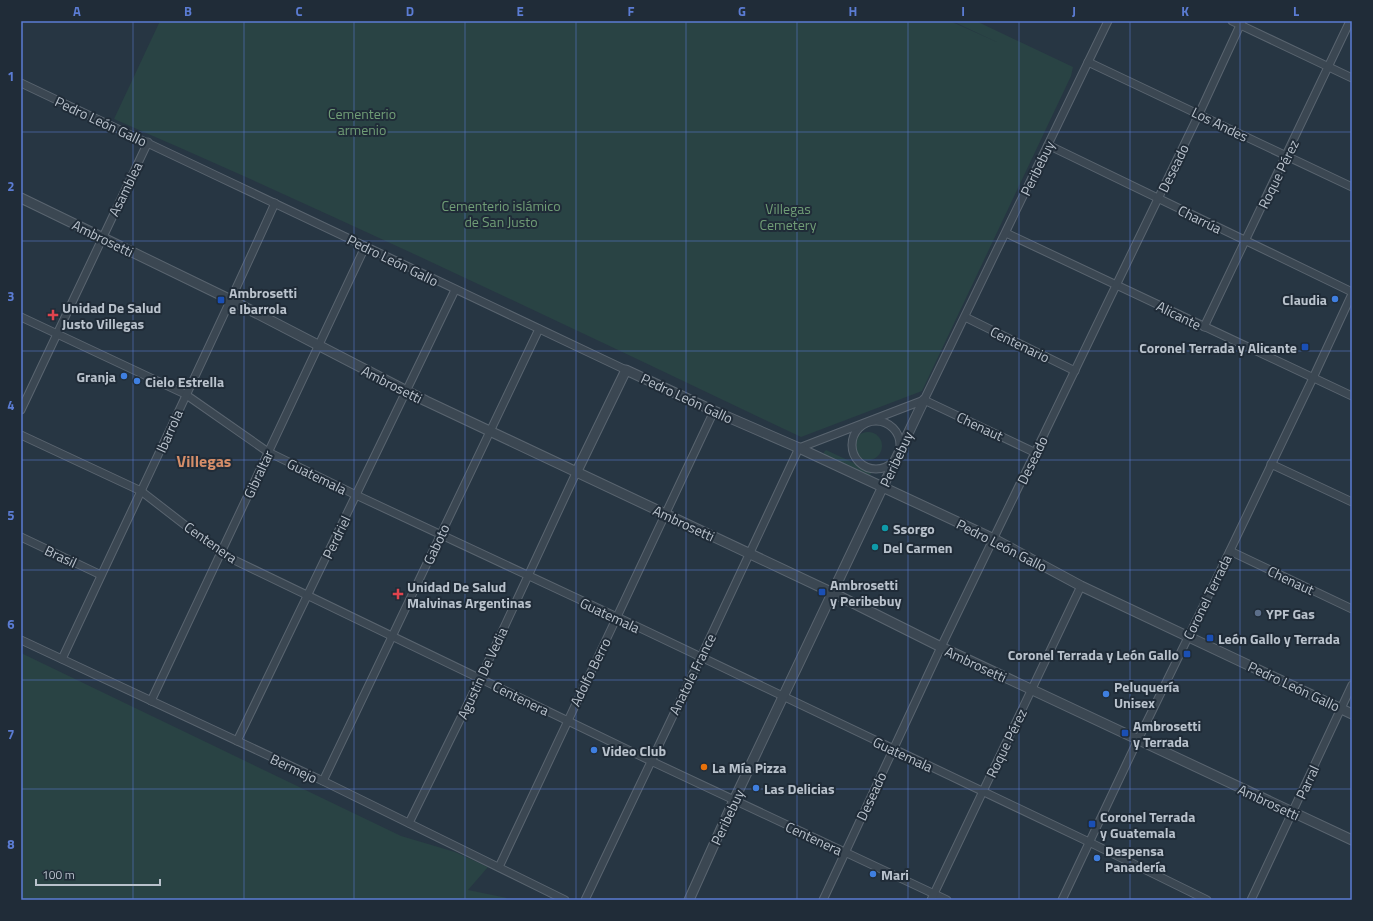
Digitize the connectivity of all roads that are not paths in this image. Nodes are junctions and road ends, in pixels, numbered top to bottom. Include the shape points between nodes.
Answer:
1 (1108, 21) edge
2 (1232, 21) edge
3 (1350, 21) edge
4 (1241, 23) edge
5 (1088, 62) junction
6 (1329, 67) junction
7 (1352, 78) edge
8 (21, 83) edge
9 (1199, 114) junction
10 (148, 142) junction
11 (1048, 145) junction
12 (1287, 156) junction
13 (1352, 186) edge
14 (21, 198) edge
15 (1158, 198) junction
16 (275, 203) junction
17 (1006, 233) junction
18 (102, 237) junction
19 (1245, 241) junction
20 (365, 247) junction
21 (1116, 285) junction
22 (455, 290) junction
23 (1352, 293) edge
24 (231, 300) junction
25 (21, 317) edge
26 (965, 317) junction
27 (1204, 327) junction
28 (539, 329) junction
29 (57, 334) junction
30 (318, 346) junction
31 (626, 370) junction
32 (1075, 371) junction
33 (1313, 378) junction
34 (406, 391) junction
35 (185, 394) junction
36 (1352, 396) edge
37 (924, 400) junction
38 (21, 410) edge
39 (714, 411) junction
40 (868, 422) junction
41 (489, 431) junction
42 (21, 435) edge
43 (799, 448) junction
44 (268, 452) junction
45 (1036, 452) junction
46 (896, 459) junction
47 (1271, 464) junction
48 (576, 473) junction
49 (883, 488) junction
50 (141, 491) junction
51 (356, 495) junction
52 (1352, 502) edge
53 (665, 514) junction
54 (441, 535) junction
55 (21, 537) edge
56 (994, 539) junction
57 (1230, 551) junction
58 (221, 552) junction
59 (749, 554) junction
60 (101, 575) junction
61 (528, 576) junction
62 (1081, 586) junction
63 (833, 593) junction
64 (308, 595) junction
65 (1352, 609) edge
66 (616, 617) junction
67 (393, 636) junction
68 (1188, 637) junction
69 (21, 640) edge
70 (941, 647) junction
71 (701, 658) junction
72 (62, 659) junction
73 (480, 679) junction
74 (1352, 685) edge
75 (1032, 690) junction
76 (784, 698) junction
77 (151, 701) junction
78 (1341, 709) junction
79 (1352, 714) edge
80 (567, 720) junction
81 (1138, 739) junction
82 (236, 741) junction
83 (893, 750) junction
84 (651, 761) junction
85 (323, 781) junction
86 (982, 792) junction
87 (734, 800) junction
88 (1293, 813) junction
89 (409, 824) junction
90 (1352, 840) edge
91 (1089, 842) junction
92 (845, 852) junction
93 (499, 867) junction
94 (932, 897) edge
95 (565, 900) edge
96 (584, 900) edge
97 (689, 900) edge
98 (823, 900) edge
99 (947, 900) edge
100 (1062, 900) edge
101 (1207, 900) edge
102 (1251, 900) edge

1 - 5 street, Peribebuy
2 - 4 street
3 - 6 street, Roque Pérez
4 - 6 street
4 - 9 street, Deseado
5 - 9 street, Los Andes
5 - 11 street, Peribebuy
6 - 7 street
6 - 12 street, Roque Pérez
8 - 10 street, Pedro León Gallo
9 - 12 street, Los Andes
9 - 15 street, Deseado
10 - 16 street, Pedro León Gallo
10 - 18 street, Asamblea
11 - 15 street, Charrúa
11 - 17 street, Peribebuy
12 - 13 street, Los Andes
12 - 19 street, Roque Pérez
14 - 18 street, Ambrosetti
15 - 19 street, Charrúa
15 - 21 street, Deseado
16 - 20 street, Pedro León Gallo
16 - 24 street, Ibarrola
17 - 21 street, Alicante
17 - 26 street, Peribebuy
18 - 24 street, Ambrosetti
18 - 29 street, Asamblea
19 - 23 street, Charrúa
19 - 27 street, Roque Pérez
20 - 22 street, Pedro León Gallo
20 - 30 street, Gibraltar
21 - 27 street, Alicante
21 - 32 street, Deseado
22 - 28 street, Pedro León Gallo
22 - 34 street, Perdriel
23 - 33 street, Coronel Terrada
24 - 30 street, Ambrosetti
24 - 35 street, Ibarrola
25 - 29 street, Guatemala
26 - 32 street, Centenario
26 - 37 street, Peribebuy
27 - 33 street, Alicante
28 - 31 street, Pedro León Gallo
28 - 41 street, Gaboto
29 - 35 street, Guatemala
29 - 38 street, Asamblea
30 - 34 street, Ambrosetti
30 - 44 street, Gibraltar
31 - 39 street, Pedro León Gallo
31 - 48 street, Agustín De Vedia
32 - 45 street, Deseado
33 - 36 street, Alicante
33 - 47 street, Coronel Terrada
34 - 41 street, Ambrosetti
34 - 51 street, Perdriel
35 - 44 street, Guatemala
35 - 50 street, Ibarrola
37 - 40 street
37 - 45 street, Chenaut
37 - 46 street, Peribebuy
39 - 43 street, Pedro León Gallo
39 - 53 street, Adolfo Berro
40 - 43 street
40 - 46 street via 883,421 896,430 900,444
40 - 46 street via 861,426 854,436 852,448 860,463 876,469 891,464
41 - 48 street, Ambrosetti
41 - 54 street, Gaboto
42 - 50 street, Centenera
43 - 49 street, Pedro León Gallo
43 - 59 street, Anatole France
44 - 51 street, Guatemala
44 - 58 street, Gibraltar
45 - 56 street, Deseado
46 - 49 street, Peribebuy
47 - 52 street
47 - 57 street, Coronel Terrada
48 - 53 street, Ambrosetti
48 - 61 street, Agustín De Vedia
49 - 56 street, Pedro León Gallo
49 - 63 street, Peribebuy
50 - 58 street, Centenera
50 - 60 street, Ibarrola
51 - 54 street, Guatemala
51 - 64 street, Perdriel
53 - 59 street, Ambrosetti
53 - 66 street, Adolfo Berro
54 - 61 street, Guatemala
54 - 67 street, Gaboto
55 - 60 street, Brasil
56 - 62 street, Pedro León Gallo
56 - 70 street, Deseado
57 - 65 street, Chenaut
57 - 68 street, Coronel Terrada
58 - 64 street, Centenera
58 - 77 street, Gibraltar
59 - 63 street, Ambrosetti
59 - 71 street, Anatole France
60 - 72 street, Ibarrola
61 - 66 street, Guatemala
61 - 73 street, Agustín De Vedia
62 - 68 street, Pedro León Gallo
62 - 75 street, Roque Pérez
63 - 70 street, Ambrosetti
63 - 76 street, Peribebuy
64 - 67 street, Centenera
64 - 82 street, Perdriel
66 - 71 street, Guatemala
66 - 80 street, Adolfo Berro
67 - 73 street, Centenera
67 - 85 street, Gaboto
68 - 78 street, Pedro León Gallo
68 - 81 street, Coronel Terrada
69 - 72 street, Bermejo
70 - 75 street, Ambrosetti
70 - 83 street, Deseado
71 - 76 street, Guatemala
71 - 84 street, Anatole France
72 - 77 street, Bermejo
73 - 80 street, Centenera
73 - 89 street, Agustín De Vedia
74 - 78 street, Parral
75 - 81 street, Ambrosetti
75 - 86 street, Roque Pérez
76 - 83 street, Guatemala
76 - 87 street, Peribebuy
77 - 82 street, Bermejo
78 - 79 street, Pedro León Gallo
78 - 88 street, Parral
80 - 84 street, Centenera
80 - 93 street, Adolfo Berro
81 - 88 street, Ambrosetti
81 - 91 street, Coronel Terrada
82 - 85 street, Bermejo
83 - 86 street, Guatemala
83 - 92 street, Deseado
84 - 87 street, Centenera
84 - 96 street, Anatole France
85 - 89 street, Bermejo
86 - 91 street, Guatemala
86 - 94 street, Roque Pérez
87 - 92 street, Centenera
87 - 97 street, Peribebuy
88 - 90 street, Ambrosetti
88 - 102 street, Parral
89 - 93 street, Bermejo
91 - 100 street, Coronel Terrada
91 - 101 street, Guatemala
92 - 94 street, Centenera
92 - 98 street, Deseado
93 - 95 street, Bermejo
94 - 99 street, Centenera

